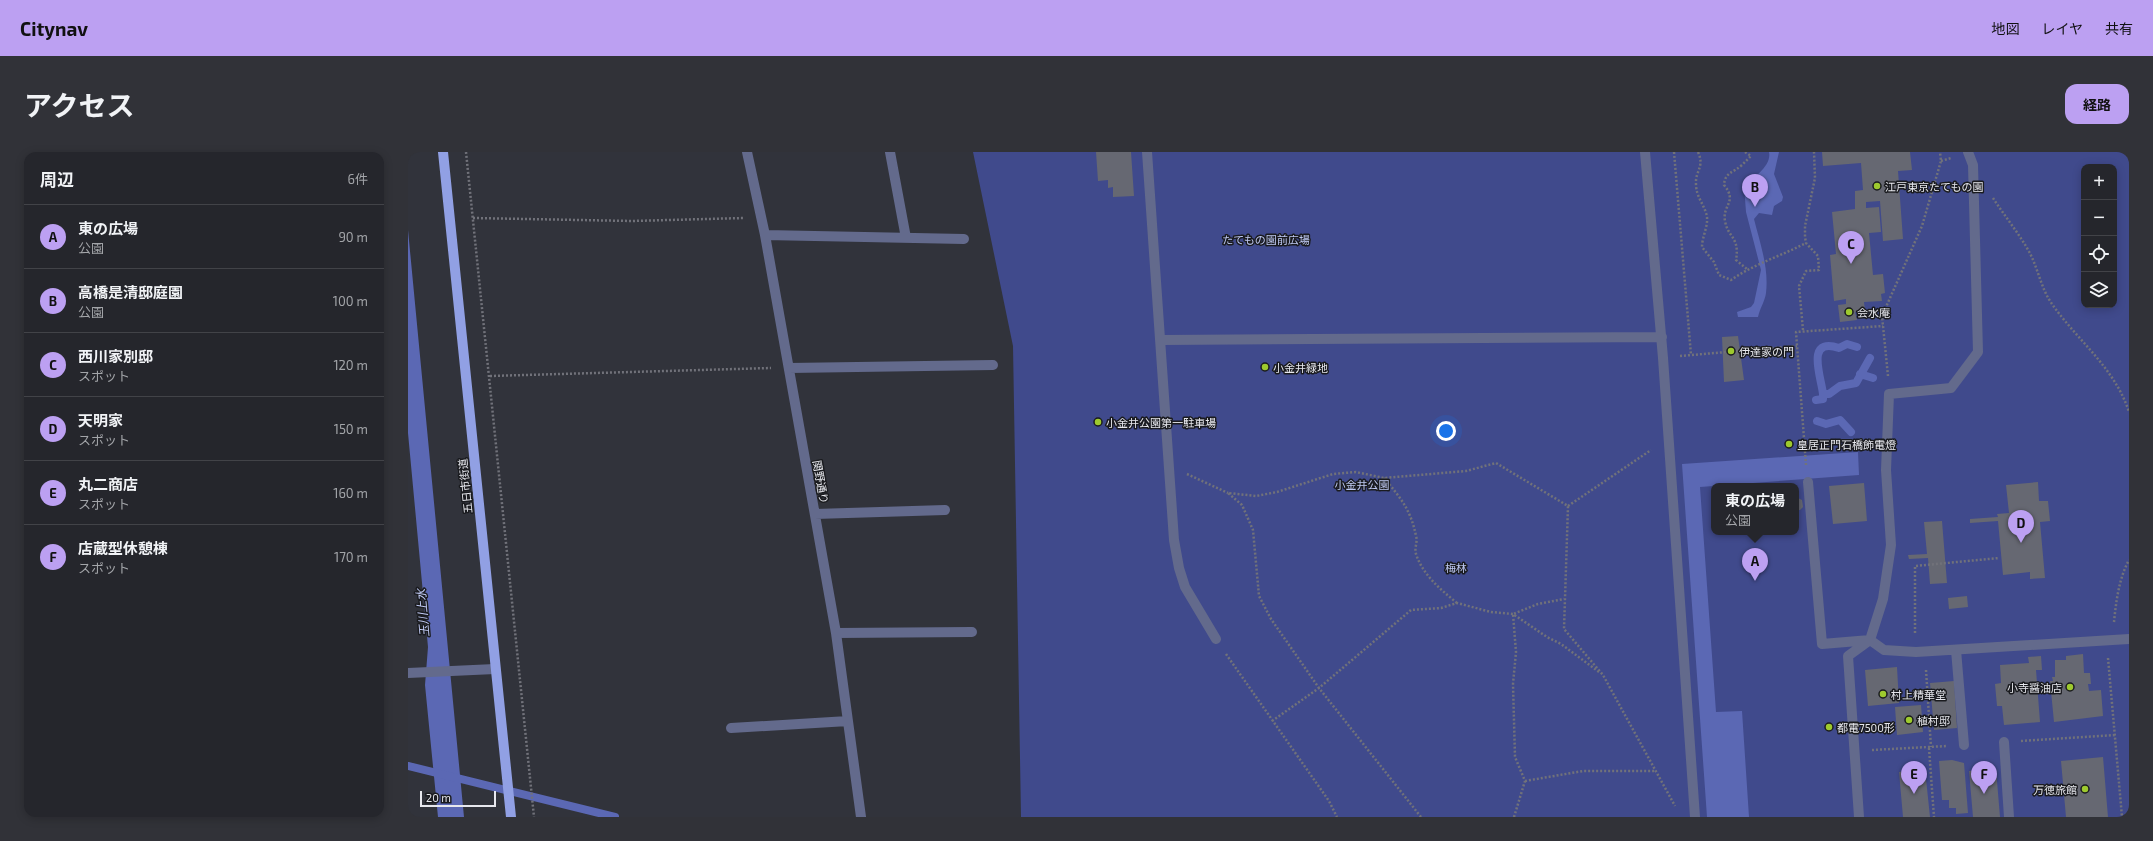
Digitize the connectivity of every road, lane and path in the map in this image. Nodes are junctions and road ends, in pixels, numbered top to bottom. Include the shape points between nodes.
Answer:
1 (443, 152) edge
2 (466, 152) edge
3 (747, 152) edge
4 (890, 152) edge
5 (1147, 152) edge
6 (1645, 152) edge
7 (1674, 152) edge
8 (1698, 152) edge
9 (1745, 152) edge
10 (1814, 152) edge
11 (1940, 152) edge
12 (1968, 153) edge
13 (1989, 192) dead end
14 (473, 218) junction
15 (760, 218) junction
16 (765, 236) junction
17 (906, 238) junction
18 (964, 239) dead end
19 (1806, 243) junction
20 (1747, 269) junction
21 (1883, 326) junction
22 (1803, 330) dead end
23 (1662, 337) junction
24 (1162, 340) junction
25 (1797, 346) junction
26 (1691, 355) junction
27 (1664, 358) junction
28 (994, 365) dead end
29 (789, 368) junction
30 (490, 376) junction
31 (1889, 394) junction
32 (2129, 412) edge
33 (1669, 436) junction
34 (1805, 455) dead end
35 (1169, 466) junction
36 (1384, 478) junction
37 (1808, 482) dead end
38 (1228, 493) junction
39 (1568, 506) junction
40 (945, 510) dead end
41 (815, 514) junction
42 (1999, 558) dead end
43 (2129, 560) edge
44 (1564, 599) junction
45 (1457, 603) junction
46 (1513, 614) junction
47 (972, 632) dead end
48 (836, 633) junction
49 (1216, 639) joint
50 (2129, 639) edge
51 (1870, 640) junction
52 (2113, 641) junction
53 (1956, 650) junction
54 (1920, 651) junction
55 (495, 669) junction
56 (408, 673) edge
57 (1603, 675) junction
58 (1319, 688) junction
59 (1272, 720) junction
60 (848, 721) junction
61 (731, 728) dead end
62 (2004, 742) dead end
63 (1964, 745) dead end
64 (1656, 771) junction
65 (1525, 780) junction
66 (1677, 809) dead end
67 (511, 817) edge
68 (534, 817) edge
69 (861, 817) edge
70 (1337, 817) edge
71 (1421, 817) edge
72 (1514, 817) edge
73 (1695, 817) edge
74 (1859, 817) edge
75 (1934, 817) edge
76 (2009, 817) edge
77 (2122, 817) edge

1 - 55 main road, 五日市街道
2 - 14 path
3 - 15 street, 関野通り
4 - 17 street
5 - 24 street
6 - 23 street
7 - 26 path
8 - 20 path via 1701,160 1695,183 1708,220 1702,247 1714,262 1719,275 1731,280
9 - 20 path via 1751,156 1731,171 1725,178 1724,185 1730,192 1731,200 1725,221 1738,248 1736,260
10 - 19 path via 1815,178 1805,226
11 - 21 path via 1940,162 1922,226 1882,316
12 - 31 street via 1973,165 1978,352 1951,388
13 - 32 path via 2028,249 2052,304 2090,348 2120,389
14 - 15 path via 632,221
14 - 30 path
15 - 16 street, 関野通り
16 - 17 street
16 - 29 street, 関野通り
17 - 18 street
19 - 20 path
19 - 22 path via 1818,256 1819,270 1806,271 1799,286
21 - 25 path via 1796,332
21 - 31 path
23 - 24 street
23 - 27 street
24 - 35 street
25 - 26 path
25 - 34 path
26 - 27 path
27 - 33 street
28 - 29 street
29 - 30 path
29 - 41 street, 関野通り
30 - 68 path
31 - 51 street via 1886,470 1891,545 1883,599
33 - 39 path
33 - 73 street
35 - 38 path
35 - 49 street via 1174,540 1179,568 1185,588
36 - 38 path via 1356,472 1333,474 1256,496
36 - 39 path via 1466,471 1496,463
36 - 45 path via 1412,517 1417,538 1415,552 1426,574
37 - 51 street via 1822,644
38 - 58 path via 1242,505 1253,530 1259,596 1271,619
39 - 44 path
40 - 41 street
41 - 48 street, 関野通り
42 - 54 path via 1915,566
43 - 52 path via 2115,607
44 - 46 path via 1538,604
44 - 57 path via 1564,629
45 - 46 path via 1491,612
45 - 58 path via 1441,608 1411,610
46 - 57 path via 1561,644
46 - 65 path via 1516,652 1513,684 1515,757
47 - 48 street
48 - 60 street, 関野通り
49 - 59 path
50 - 52 street
51 - 54 street via 1884,650
51 - 74 street via 1848,656
52 - 53 street
52 - 77 path via 2108,652
53 - 54 street
53 - 63 street
54 - 75 path
55 - 56 street
55 - 67 main road, 五日市街道
57 - 64 path
58 - 59 path
58 - 71 path
59 - 70 path via 1329,801
60 - 61 street
60 - 69 street, 関野通り
62 - 76 street
64 - 65 path via 1583,771
64 - 66 path
65 - 72 path

